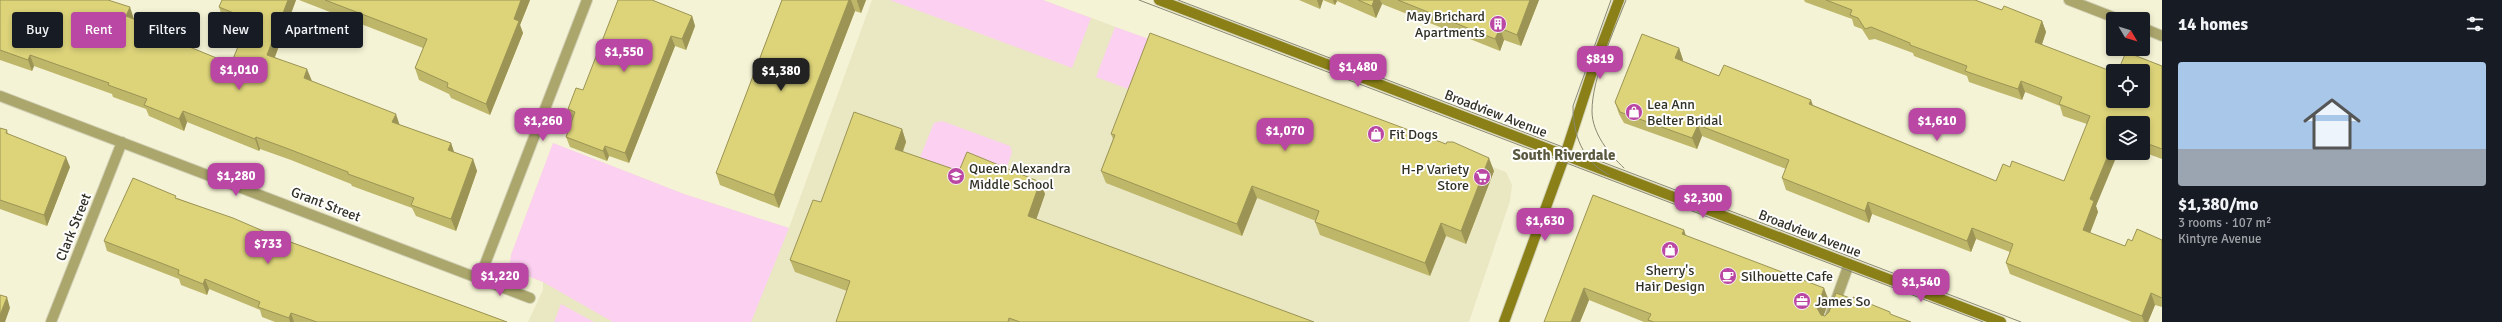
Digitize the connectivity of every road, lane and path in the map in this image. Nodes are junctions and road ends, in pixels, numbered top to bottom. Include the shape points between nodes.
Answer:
1 (587, 0) edge
2 (1159, 0) edge
3 (1619, 0) edge
4 (2069, 0) edge
5 (2106, 14) edge
6 (2150, 31) edge
7 (2162, 36) edge
8 (0, 96) edge
9 (122, 142) junction
10 (1565, 155) junction
11 (1849, 264) junction
12 (480, 277) junction
13 (530, 298) dead end
14 (51, 322) edge
15 (1504, 322) edge
16 (1828, 322) edge
17 (2001, 322) edge

1 - 12 street
2 - 10 main road, Broadview Avenue
3 - 10 main road
4 - 5 street
6 - 7 street
8 - 9 street, Grant Street
9 - 12 street, Grant Street
9 - 14 street, Clark Street
10 - 11 main road, Broadview Avenue
10 - 15 main road
11 - 16 street
11 - 17 main road, Broadview Avenue
12 - 13 street, Grant Street

